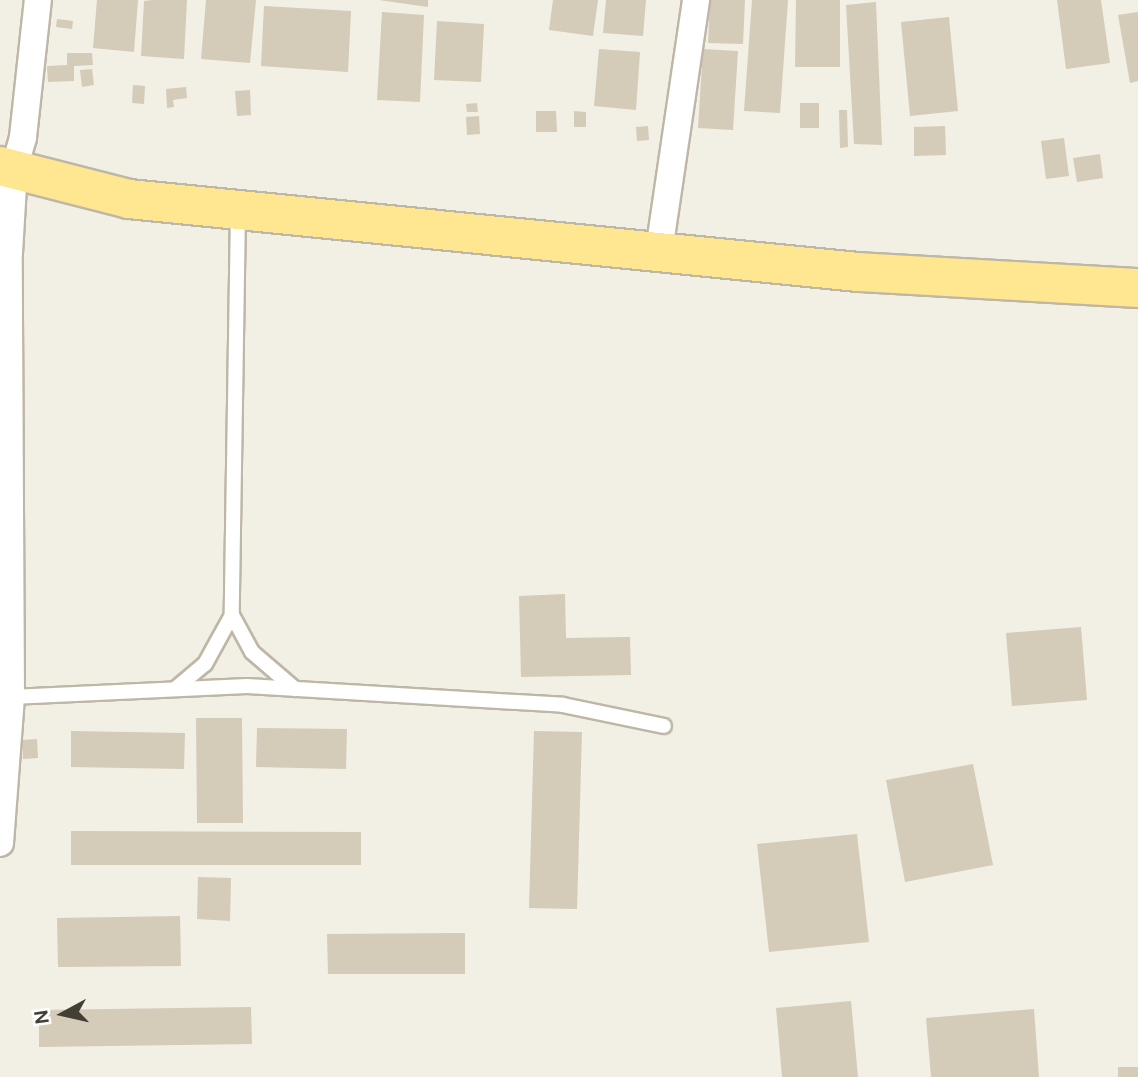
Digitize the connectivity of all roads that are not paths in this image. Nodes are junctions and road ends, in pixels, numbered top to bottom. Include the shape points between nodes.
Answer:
1 (38, 0) edge
2 (696, 0) edge
3 (7, 167) edge
4 (238, 210) junction
5 (659, 251) junction
6 (1138, 288) edge
7 (232, 615) junction
8 (175, 689) junction
9 (295, 689) junction
10 (11, 697) junction
11 (664, 726) dead end
12 (0, 842) edge

1 - 3 street via 23,136
2 - 5 street
3 - 4 main road via 129,200
3 - 10 street
4 - 5 main road
4 - 7 lane
5 - 6 main road via 858,272
7 - 8 lane via 205,664
7 - 9 lane via 252,652
8 - 9 lane
8 - 10 lane
9 - 11 lane via 563,705
10 - 12 street

